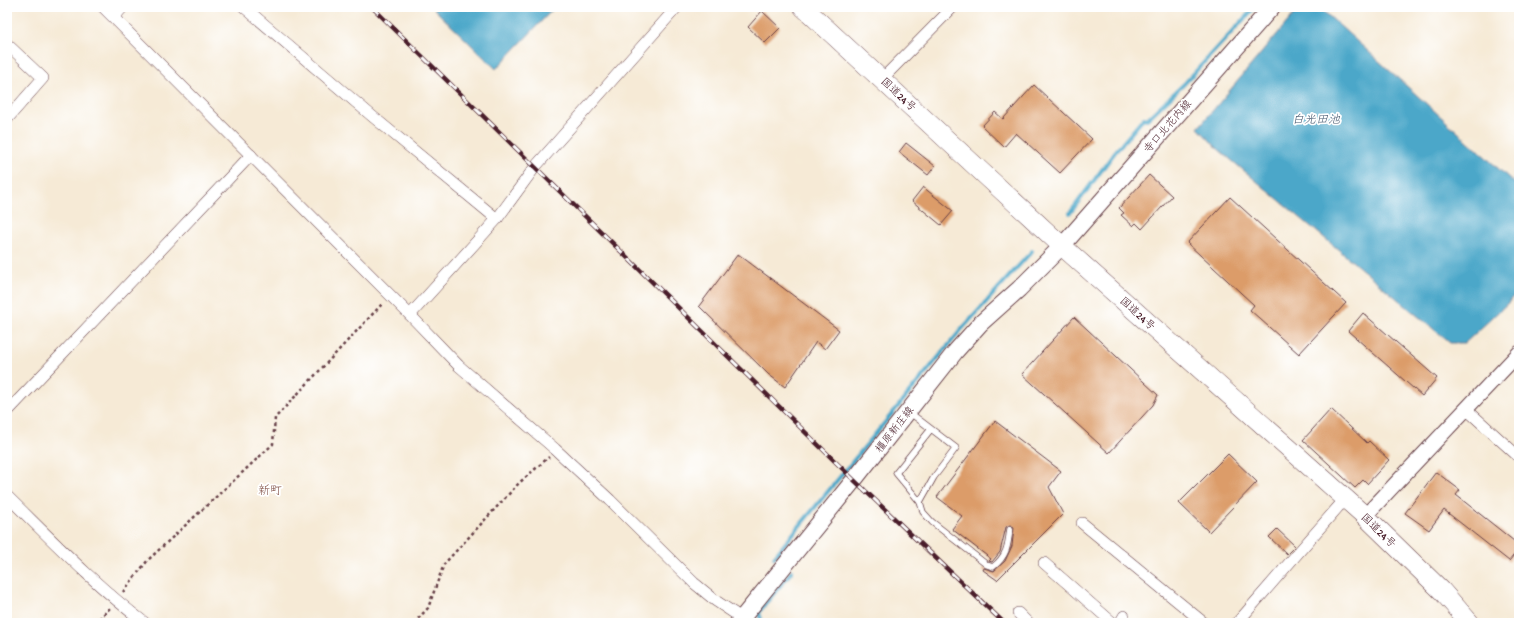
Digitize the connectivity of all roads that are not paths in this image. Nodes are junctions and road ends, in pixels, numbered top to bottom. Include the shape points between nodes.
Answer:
1 (103, 7) edge
2 (123, 7) edge
3 (244, 7) edge
4 (677, 7) edge
5 (803, 7) edge
6 (953, 7) edge
7 (1272, 7) edge
8 (114, 17) junction
9 (7, 44) edge
10 (882, 79) junction
11 (7, 119) edge
12 (251, 155) junction
13 (497, 219) junction
14 (1062, 246) junction
15 (410, 315) junction
16 (1519, 353) edge
17 (1466, 409) junction
18 (908, 411) junction
19 (7, 412) edge
20 (931, 429) junction
21 (1519, 457) edge
22 (7, 496) edge
23 (1345, 499) junction
24 (920, 502) junction
25 (1365, 516) junction
26 (1082, 523) dead end
27 (1010, 529) dead end
28 (1044, 563) dead end
29 (1018, 613) dead end
30 (743, 621) edge
31 (145, 623) edge
32 (1028, 623) edge
33 (1113, 623) edge
34 (1204, 623) edge
35 (1237, 623) edge
36 (1470, 623) edge

1 - 8 street
2 - 8 street
3 - 13 street
4 - 13 street via 535,167
5 - 10 highway, 国道24号
6 - 10 street
7 - 14 main road, 寺口北花内線
8 - 12 street
9 - 11 street via 43,78
10 - 14 highway, 国道24号
12 - 15 street
12 - 19 street
13 - 15 street
14 - 18 main road, 橿原新庄線 via 968,336
14 - 23 highway, 国道24号
15 - 30 street via 459,366 555,449 694,582
16 - 17 street
17 - 21 street
17 - 25 street
18 - 20 lane
18 - 30 main road, 橿原新庄線
20 - 24 lane via 896,473
20 - 24 lane via 956,448 934,477
22 - 31 street via 116,601
23 - 25 highway, 国道24号
23 - 35 street
24 - 27 lane via 923,512 932,522 993,567 1007,550
25 - 36 highway, 国道24号 via 1442,591
26 - 34 street
28 - 33 street
29 - 32 street

